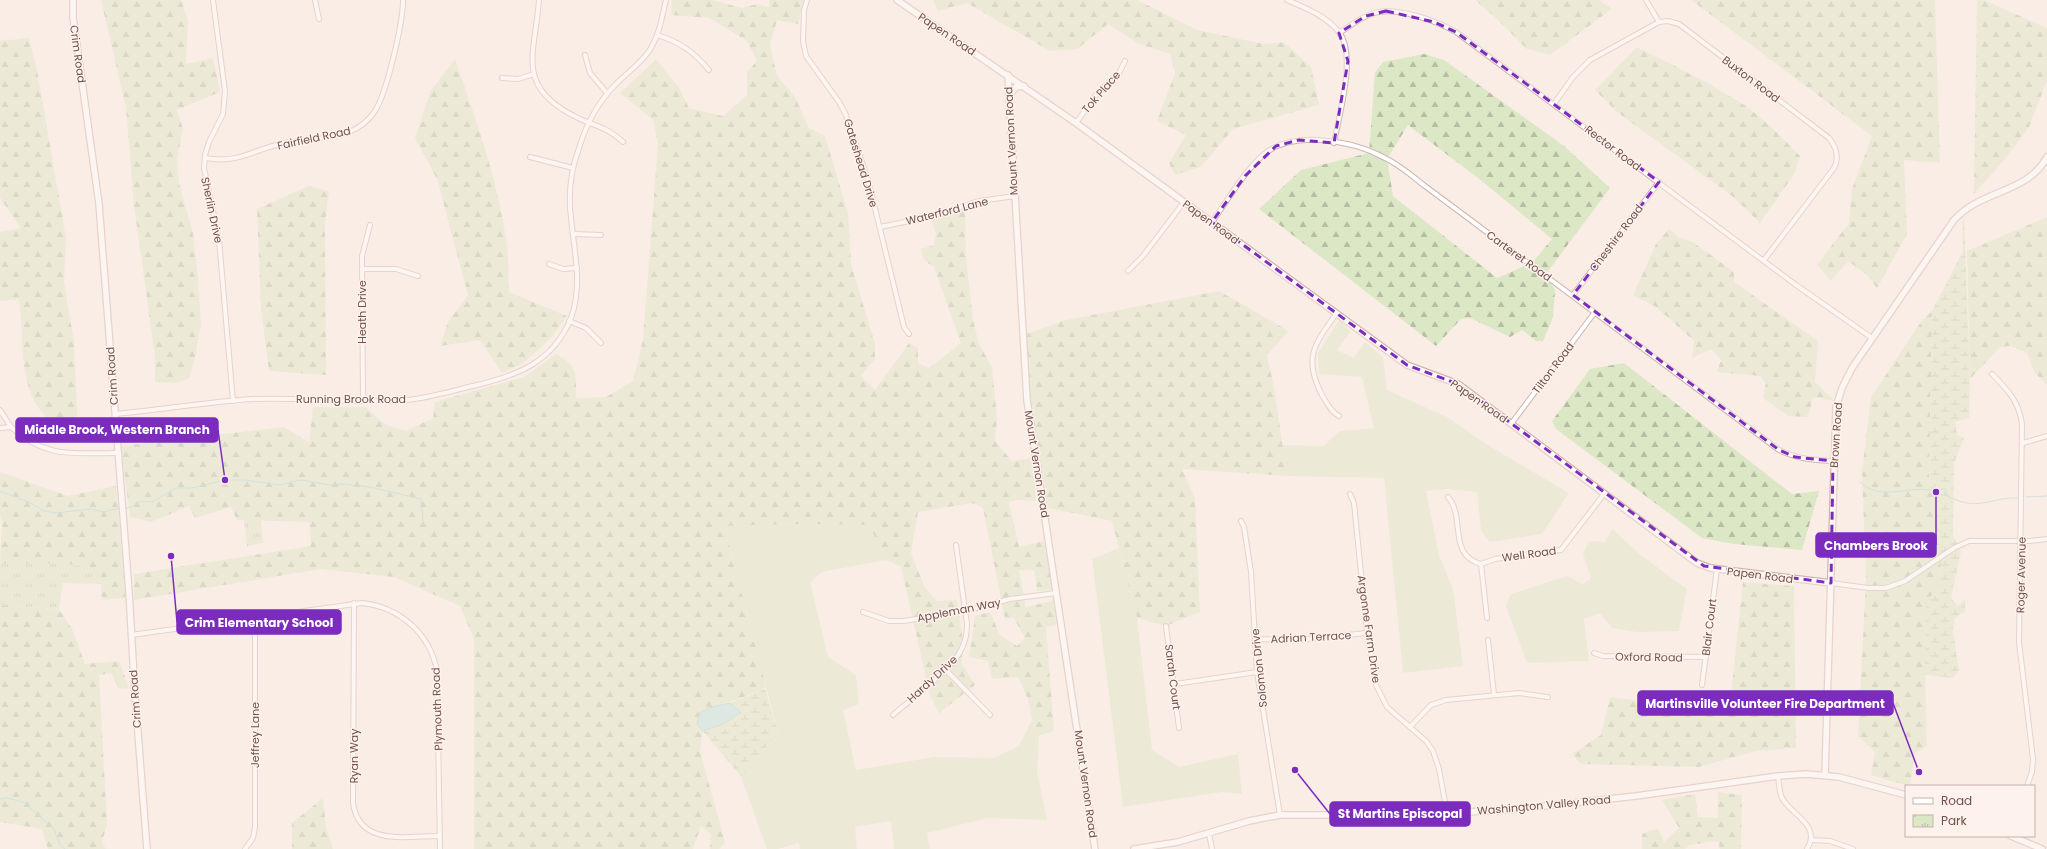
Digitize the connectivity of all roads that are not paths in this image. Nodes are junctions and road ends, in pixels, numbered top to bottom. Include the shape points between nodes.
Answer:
1 (73, 0) edge
2 (213, 0) edge
3 (315, 0) edge
4 (402, 0) edge
5 (539, 0) edge
6 (666, 0) edge
7 (807, 0) edge
8 (897, 0) edge
9 (1287, 0) edge
10 (1646, 0) edge
11 (318, 19) dead end
12 (1659, 22) junction
13 (1339, 33) junction
14 (658, 36) junction
15 (585, 55) dead end
16 (1125, 60) dead end
17 (709, 70) dead end
18 (534, 74) junction
19 (1008, 75) junction
20 (502, 78) dead end
21 (1024, 86) junction
22 (607, 93) junction
23 (1009, 95) junction
24 (1554, 104) junction
25 (1076, 122) junction
26 (589, 123) junction
27 (623, 142) dead end
28 (1334, 142) junction
29 (530, 157) dead end
30 (2047, 157) edge
31 (205, 158) junction
32 (573, 168) junction
33 (1659, 182) junction
34 (1014, 196) junction
35 (1184, 202) junction
36 (1212, 222) junction
37 (370, 225) dead end
38 (880, 227) junction
39 (572, 234) junction
40 (601, 235) dead end
41 (1764, 260) junction
42 (549, 264) dead end
43 (577, 268) junction
44 (362, 269) junction
45 (1128, 270) dead end
46 (418, 276) dead end
47 (1573, 295) junction
48 (1595, 312) junction
49 (1336, 314) junction
50 (569, 321) junction
51 (909, 334) dead end
52 (1872, 338) junction
53 (601, 343) dead end
54 (1992, 374) dead end
55 (363, 400) junction
56 (233, 401) junction
57 (0, 410) edge
58 (115, 414) junction
59 (1339, 416) dead end
60 (1512, 424) junction
61 (11, 427) junction
62 (0, 428) edge
63 (2047, 436) edge
64 (2023, 443) junction
65 (118, 453) junction
66 (1833, 461) junction
67 (1350, 494) dead end
68 (1604, 494) junction
69 (1448, 497) dead end
70 (1241, 521) dead end
71 (2047, 539) edge
72 (2022, 542) junction
73 (956, 545) dead end
74 (1481, 564) junction
75 (1717, 569) junction
76 (1830, 583) junction
77 (1056, 593) junction
78 (354, 604) junction
79 (966, 611) junction
80 (863, 612) dead end
81 (255, 618) junction
82 (1487, 618) dead end
83 (1166, 626) dead end
84 (1367, 633) junction
85 (131, 635) junction
86 (1255, 639) junction
87 (1488, 640) dead end
88 (1594, 653) dead end
89 (1706, 657) junction
90 (945, 669) junction
91 (1257, 672) junction
92 (1175, 684) junction
93 (1702, 685) dead end
94 (1494, 694) junction
95 (1548, 698) dead end
96 (893, 715) dead end
97 (990, 715) dead end
98 (1179, 728) dead end
99 (1410, 728) junction
100 (1825, 775) junction
101 (1778, 776) junction
102 (2027, 785) edge
103 (1905, 795) edge
104 (1447, 813) junction
105 (1280, 815) junction
106 (1209, 834) junction
107 (439, 836) junction
108 (2013, 837) edge
109 (1812, 840) junction
110 (147, 849) edge
111 (245, 849) edge
112 (440, 849) edge
113 (1095, 849) edge
114 (1134, 849) edge
115 (1212, 849) edge
116 (1807, 849) edge
117 (1853, 849) edge
118 (2042, 849) edge

1 - 58 street, Crim Road via 73,17 99,204
2 - 31 street, Sherlin Drive via 225,106 209,142
3 - 11 street
4 - 31 street, Fairfield Road via 393,57 378,105 359,127 336,136 282,144 234,160
5 - 18 street via 532,46
6 - 14 street, Running Brook Road
7 - 38 street, Gateshead Drive via 804,10 803,41 806,56 846,115
8 - 19 street, Papen Road
9 - 13 street via 1322,17
10 - 12 street
12 - 24 street via 1590,60 1573,77
12 - 41 street, Buxton Road via 1668,20 1679,24 1829,138 1836,148 1837,159 1834,168
13 - 24 street, Rector Road via 1359,20 1379,12 1400,13 1434,22 1466,38
13 - 28 street via 1348,61
14 - 17 street via 684,46 696,54
14 - 22 street, Running Brook Road via 643,59
15 - 22 street via 591,75
16 - 25 street, Tok Place via 1119,73 1096,95
18 - 20 street via 518,79
18 - 26 street via 552,102
19 - 21 street, Papen Road
19 - 23 street, Mount Vernon Road
21 - 23 street via 1016,87
21 - 25 street, Papen Road
22 - 26 street, Running Brook Road
23 - 34 street, Mount Vernon Road
24 - 33 street, Rector Road
25 - 35 street, Papen Road
26 - 27 street via 610,130
26 - 32 street, Running Brook Road
28 - 36 street, Carteret Road via 1298,140 1276,146 1263,155 1244,176
28 - 47 street, Carteret Road via 1387,159
29 - 32 street
30 - 52 street, Brown Road via 2028,180 1980,200 1960,214
31 - 56 street, Sherlin Drive via 205,184 219,240
32 - 39 street, Running Brook Road via 570,198
33 - 41 street, Rector Road
33 - 47 street, Cheshire Road
34 - 38 street, Waterford Lane via 979,201 929,217
34 - 77 street, Mount Vernon Road via 1027,400
35 - 36 street, Papen Road
35 - 45 street via 1143,256
36 - 49 street, Papen Road
37 - 44 street, Heath Drive via 363,250
38 - 51 street, Gateshead Drive via 899,311
39 - 40 street
39 - 43 street, Running Brook Road
41 - 52 street, Rector Road
42 - 43 street via 563,269
43 - 50 street, Running Brook Road via 576,296
44 - 46 street via 396,269
44 - 55 street, Heath Drive
47 - 48 street, Carteret Road
48 - 60 street, Tilton Road
48 - 66 street, Carteret Road via 1779,450 1795,457
49 - 59 street via 1316,344 1311,362 1315,381 1330,408
49 - 60 street, Papen Road via 1412,368 1458,384
50 - 53 street via 586,328
50 - 55 street, Running Brook Road via 550,350 524,371 495,381 410,400
52 - 66 street, Brown Road via 1846,378 1839,397
54 - 64 street, Roger Avenue via 2017,402
55 - 56 street, Running Brook Road
56 - 58 street, Running Brook Road
57 - 61 street
58 - 65 street, Crim Road
60 - 68 street, Papen Road
61 - 62 street
61 - 65 street via 27,441 54,452
63 - 64 street
64 - 72 street, Roger Avenue
65 - 85 street, Crim Road
66 - 76 street, Brown Road
67 - 84 street, Argonne Farm Drive via 1354,503
68 - 74 street, Well Road via 1561,550 1495,559
68 - 75 street, Papen Road via 1689,557 1704,566
69 - 74 street via 1453,505 1462,549 1471,560
70 - 86 street, Solomon Drive via 1251,572
71 - 72 street, Papen Road
72 - 76 street, Papen Road via 1969,541 1904,581 1886,588
72 - 102 street, Roger Avenue via 2019,642 2033,759
73 - 79 street, Hardy Drive
74 - 82 street
75 - 76 street, Papen Road
75 - 89 street, Blair Court
76 - 100 street, Brown Road
77 - 79 street, Appleman Way via 1010,599
77 - 113 street, Mount Vernon Road
78 - 81 street, Plymouth Road
78 - 107 street, Plymouth Road via 380,607 404,619 424,638 434,658 438,688
78 - 107 street, Ryan Way via 356,815 361,824 375,834
79 - 80 street, Appleman Way via 896,621
79 - 90 street, Hardy Drive via 967,630 962,649
81 - 85 street, Plymouth Road
81 - 111 street, Jeffrey Lane via 255,827 253,838
83 - 92 street, Sarah Court
84 - 86 street, Adrian Terrace via 1298,640
84 - 99 street, Argonne Farm Drive via 1373,672 1381,698 1394,715
85 - 110 street, Crim Road
86 - 91 street, Solomon Drive
87 - 94 street
88 - 89 street, Oxford Road via 1603,656
89 - 93 street, Blair Court
90 - 96 street, Hardy Drive
90 - 97 street
91 - 92 street
91 - 105 street, Solomon Drive
92 - 98 street, Sarah Court
94 - 95 street via 1519,693
94 - 99 street via 1438,702 1422,713
99 - 104 street, Argonne Farm Drive via 1430,746 1435,755
100 - 101 street, Washington Valley Road
100 - 103 street, Washington Valley Road
101 - 104 street, Washington Valley Road via 1564,805
101 - 109 street via 1782,798 1808,826
104 - 105 street, Washington Valley Road
105 - 106 street, Washington Valley Road via 1249,821
106 - 114 street, Washington Valley Road
106 - 115 street
107 - 112 street, Plymouth Road
108 - 118 street
109 - 116 street
109 - 117 street via 1830,841

